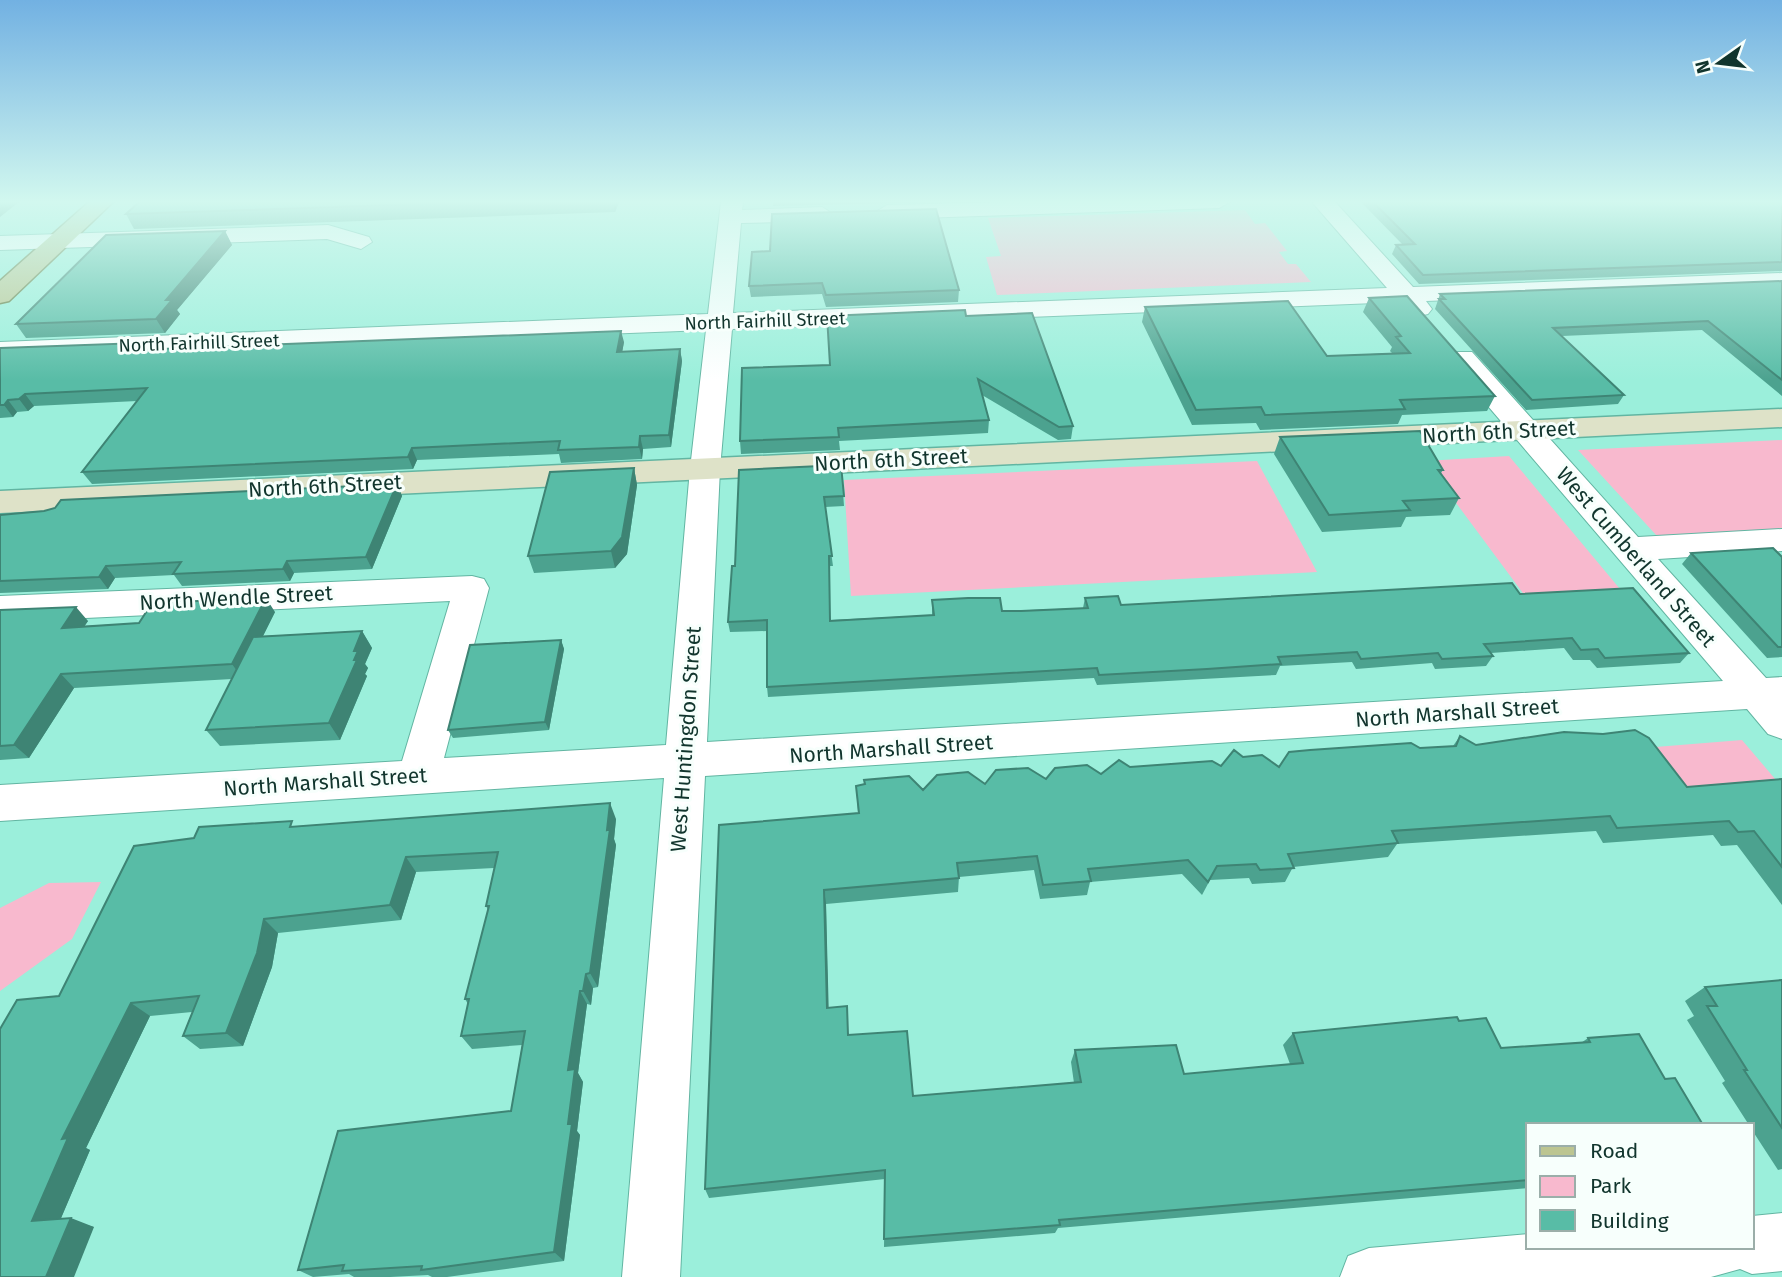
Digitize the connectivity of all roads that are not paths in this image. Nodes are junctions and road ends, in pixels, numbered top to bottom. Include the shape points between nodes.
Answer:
1 (36, 262) edge
2 (726, 262) edge
3 (1376, 262) edge
4 (1782, 280) edge
5 (0, 295) edge
6 (1407, 296) junction
7 (719, 323) junction
8 (0, 350) edge
9 (1782, 418) edge
10 (1525, 431) junction
11 (705, 469) junction
12 (0, 502) edge
13 (1782, 540) edge
14 (1631, 549) junction
15 (472, 588) joint
16 (0, 609) edge
17 (1769, 693) edge
18 (1782, 723) edge
19 (684, 763) junction
20 (418, 776) junction
21 (0, 803) edge
22 (1782, 1242) edge
23 (1754, 1245) edge
24 (1699, 1249) edge
25 (651, 1277) edge
26 (1369, 1277) edge

1 - 5 main road
2 - 7 street, West Huntingdon Street
3 - 6 street, West Cumberland Street
4 - 6 street, North Fairhill Street
6 - 7 street, North Fairhill Street
6 - 10 street, West Cumberland Street
7 - 8 street, North Fairhill Street
7 - 11 street, West Huntingdon Street
9 - 10 main road, North 6th Street
10 - 11 main road, North 6th Street
10 - 14 street, West Cumberland Street
11 - 12 main road, North 6th Street
11 - 19 street, West Huntingdon Street
13 - 14 street
14 - 17 street, West Cumberland Street
15 - 16 street, North Wendle Street
15 - 20 street
17 - 18 street, West Cumberland Street
17 - 19 street, North Marshall Street
19 - 20 street, North Marshall Street
19 - 25 street, West Huntingdon Street
20 - 21 street, North Marshall Street
22 - 23 street
24 - 26 street

